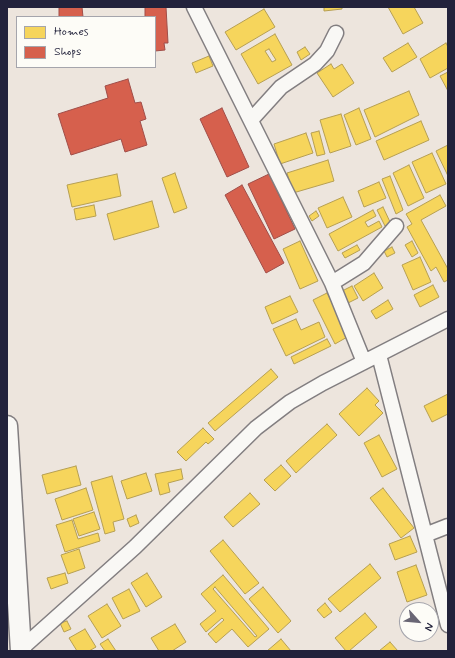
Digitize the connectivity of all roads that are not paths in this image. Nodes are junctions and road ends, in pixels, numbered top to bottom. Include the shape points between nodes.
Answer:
1 (194, 7) edge
2 (336, 34) dead end
3 (251, 120) junction
4 (396, 226) dead end
5 (332, 283) junction
6 (448, 319) edge
7 (379, 355) junction
8 (364, 362) junction
9 (7, 426) edge
10 (448, 526) edge
11 (425, 535) junction
12 (12, 592) edge
13 (448, 625) edge
14 (21, 650) edge

1 - 3 street
2 - 3 street via 316,64 281,87
3 - 5 street
4 - 5 street via 364,263
5 - 8 street
6 - 7 street
7 - 8 street
7 - 11 street
8 - 14 street via 290,402 256,428 135,546
9 - 12 highway
10 - 11 street
11 - 13 street
12 - 14 highway

